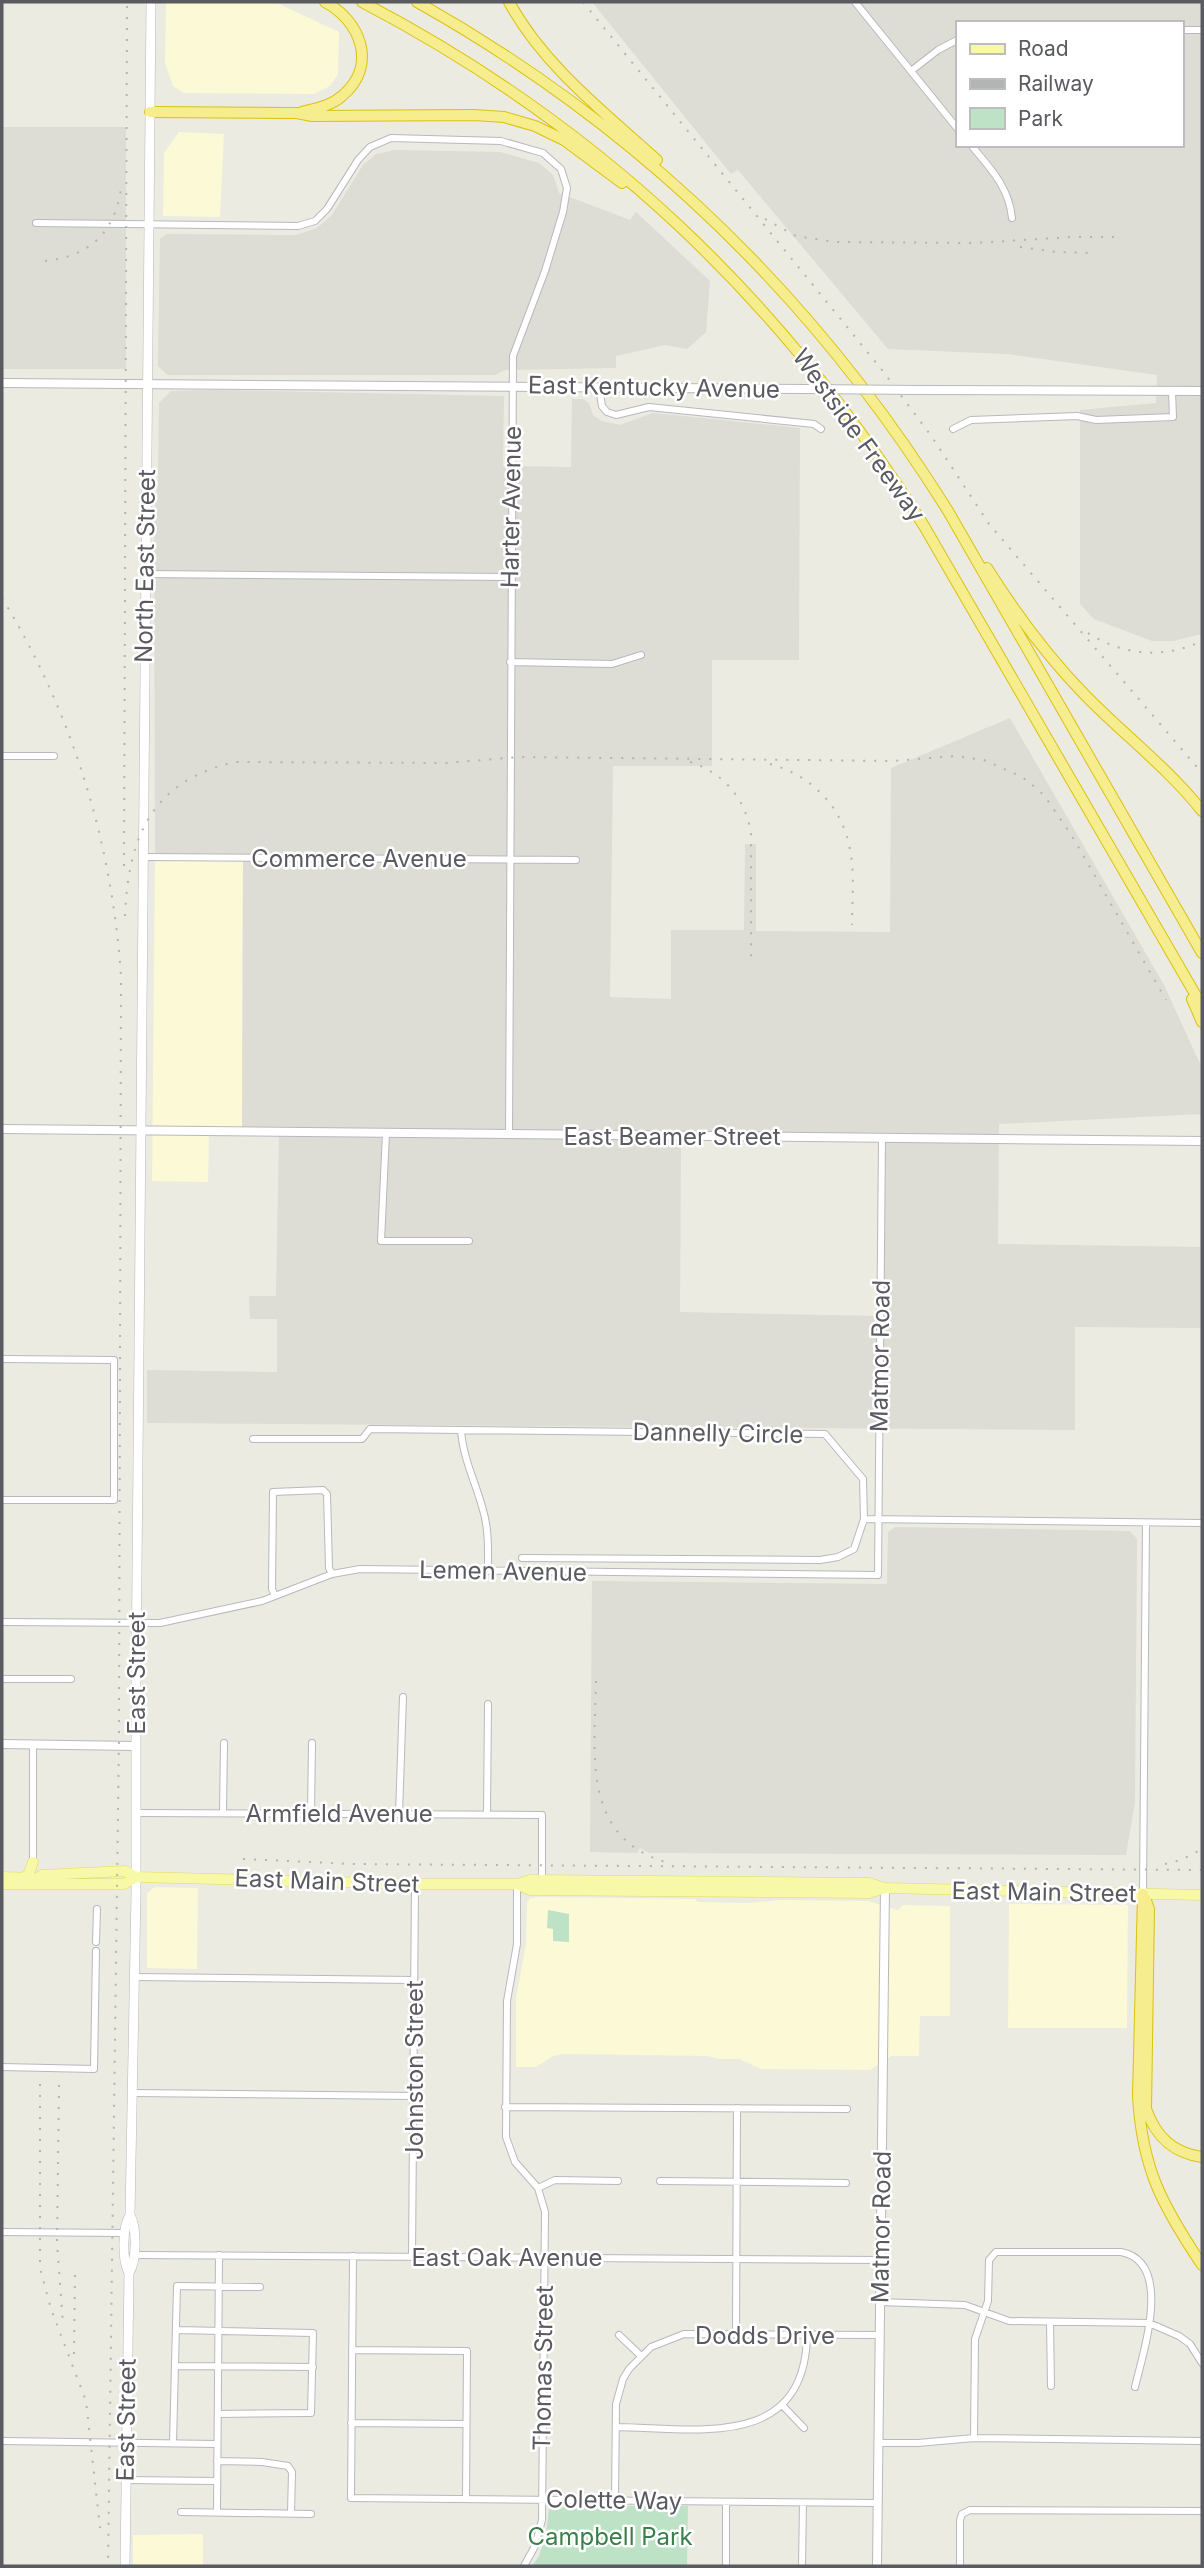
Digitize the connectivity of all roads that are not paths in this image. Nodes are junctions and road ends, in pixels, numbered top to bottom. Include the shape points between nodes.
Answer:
1 (151, 2) edge
2 (325, 2) edge
3 (362, 2) edge
4 (417, 2) edge
5 (509, 2) edge
6 (855, 2) edge
7 (1183, 30) edge
8 (1202, 30) edge
9 (956, 41) edge
10 (911, 71) junction
11 (150, 112) junction
12 (297, 113) junction
13 (956, 127) edge
14 (973, 147) edge
15 (671, 216) junction
16 (1012, 218) dead end
17 (36, 223) dead end
18 (149, 226) junction
19 (781, 287) junction
20 (2, 383) edge
21 (147, 383) junction
22 (512, 386) junction
23 (599, 388) junction
24 (1202, 391) edge
25 (1172, 392) junction
26 (821, 429) dead end
27 (953, 429) dead end
28 (969, 547) junction
29 (144, 574) junction
30 (511, 577) junction
31 (641, 654) dead end
32 (510, 662) junction
33 (2, 756) edge
34 (54, 756) dead end
35 (1202, 811) edge
36 (143, 857) junction
37 (510, 859) junction
38 (576, 860) dead end
39 (1202, 953) edge
40 (1172, 954) junction
41 (1202, 1006) edge
42 (1202, 1022) edge
43 (2, 1129) edge
44 (142, 1130) junction
45 (386, 1133) junction
46 (509, 1135) junction
47 (882, 1138) junction
48 (1202, 1141) edge
49 (469, 1241) dead end
50 (2, 1359) edge
51 (461, 1430) junction
52 (253, 1439) dead end
53 (2, 1500) edge
54 (864, 1519) junction
55 (878, 1520) junction
56 (1146, 1523) junction
57 (1202, 1523) edge
58 (522, 1558) dead end
59 (544, 1558) junction
60 (712, 1560) junction
61 (488, 1571) junction
62 (544, 1571) junction
63 (712, 1573) junction
64 (331, 1574) junction
65 (878, 1575) joint
66 (275, 1596) junction
67 (2, 1622) edge
68 (136, 1624) junction
69 (2, 1679) edge
70 (71, 1679) dead end
71 (403, 1697) dead end
72 (488, 1704) dead end
73 (224, 1743) dead end
74 (312, 1743) dead end
75 (2, 1744) edge
76 (33, 1744) junction
77 (135, 1746) junction
78 (135, 1812) junction
79 (223, 1813) junction
80 (311, 1813) junction
81 (399, 1814) junction
82 (487, 1814) junction
83 (33, 1862) junction
84 (42, 1875) junction
85 (2, 1877) edge
86 (25, 1877) junction
87 (136, 1877) junction
88 (542, 1880) junction
89 (2, 1884) edge
90 (415, 1884) junction
91 (517, 1884) junction
92 (885, 1888) junction
93 (1143, 1894) junction
94 (1202, 1895) edge
95 (97, 1909) dead end
96 (96, 1942) dead end
97 (96, 1951) dead end
98 (134, 1977) junction
99 (414, 1980) junction
100 (2, 2067) edge
101 (132, 2093) junction
102 (414, 2096) junction
103 (505, 2107) junction
104 (737, 2108) junction
105 (847, 2109) dead end
106 (1202, 2157) edge
107 (618, 2181) dead end
108 (660, 2181) dead end
109 (737, 2182) junction
110 (846, 2183) dead end
111 (538, 2188) junction
112 (130, 2215) junction
113 (2, 2232) edge
114 (125, 2234) junction
115 (133, 2255) junction
116 (219, 2255) junction
117 (353, 2256) junction
118 (412, 2257) junction
119 (545, 2258) junction
120 (736, 2259) junction
121 (880, 2260) junction
122 (1202, 2265) edge
123 (129, 2273) junction
124 (218, 2287) junction
125 (260, 2287) dead end
126 (880, 2302) junction
127 (984, 2312) junction
128 (1050, 2322) junction
129 (1149, 2323) junction
130 (177, 2330) junction
131 (220, 2331) junction
132 (736, 2334) junction
133 (620, 2335) dead end
134 (807, 2335) junction
135 (879, 2335) junction
136 (352, 2350) junction
137 (641, 2356) junction
138 (1202, 2363) edge
139 (177, 2366) junction
140 (219, 2366) junction
141 (313, 2367) junction
142 (1051, 2386) dead end
143 (1135, 2387) dead end
144 (782, 2405) junction
145 (218, 2414) junction
146 (351, 2423) junction
147 (466, 2424) junction
148 (616, 2427) junction
149 (804, 2428) dead end
150 (974, 2438) junction
151 (2, 2441) edge
152 (1202, 2441) edge
153 (126, 2443) junction
154 (173, 2443) junction
155 (878, 2443) junction
156 (217, 2444) junction
157 (217, 2460) junction
158 (125, 2480) junction
159 (216, 2481) junction
160 (466, 2499) junction
161 (542, 2499) junction
162 (615, 2500) junction
163 (726, 2502) junction
164 (803, 2503) junction
165 (878, 2503) junction
166 (217, 2511) junction
167 (1202, 2511) edge
168 (181, 2512) dead end
169 (291, 2513) junction
170 (312, 2514) dead end
171 (125, 2566) edge
172 (524, 2566) edge
173 (726, 2566) edge
174 (802, 2566) edge
175 (877, 2566) edge
176 (960, 2566) edge

1 - 11 main road, North East Street
2 - 12 highway via 342,12 356,32 361,51 359,71 335,102
3 - 15 highway, Westside Freeway via 453,52 523,99
4 - 19 highway, Westside Freeway via 517,62 610,131 692,200
5 - 19 highway via 552,62 721,220
6 - 10 street
7 - 8 street
9 - 10 street
10 - 13 street
11 - 12 highway
11 - 18 main road, North East Street
12 - 15 highway via 474,115 520,121 564,140
14 - 16 street via 1002,184
15 - 40 highway, Westside Freeway via 782,330 881,458
17 - 18 street, Harter Avenue
18 - 21 main road, North East Street
18 - 22 street, Harter Avenue via 282,227 315,221 358,160 370,147 391,138 500,141 543,153 561,169 567,188 545,271 513,356
19 - 28 highway, Westside Freeway via 881,411
20 - 21 street, East Kentucky Avenue
21 - 22 street, East Kentucky Avenue
21 - 29 main road, North East Street
22 - 23 street, East Kentucky Avenue
22 - 30 street, Harter Avenue
23 - 25 street, East Kentucky Avenue, bridge
23 - 26 street via 602,406 616,415 649,407 814,424
24 - 25 street, East Kentucky Avenue
25 - 27 street via 1173,417 971,420
28 - 35 highway via 1043,650
28 - 39 highway, Westside Freeway
29 - 30 street
29 - 36 main road, North East Street
30 - 32 street, Harter Avenue
31 - 32 street via 612,664
32 - 37 street, Harter Avenue
33 - 34 street
36 - 37 street, Commerce Avenue
36 - 44 main road, North East Street
37 - 38 street, Commerce Avenue
37 - 46 street, Harter Avenue
40 - 41 highway, Westside Freeway
40 - 42 highway
43 - 44 street, East Beamer Street
44 - 45 street, East Beamer Street
44 - 68 main road, East Street
45 - 46 street, East Beamer Street
45 - 49 street via 381,1241
46 - 47 street, East Beamer Street
47 - 48 street, East Beamer Street
47 - 55 street, Matmor Road
50 - 53 street via 114,1360 114,1500
51 - 52 street, Dannelly Circle via 370,1429 362,1439
51 - 54 street, Dannelly Circle via 825,1434 863,1479
51 - 61 street via 462,1449 484,1512
54 - 55 street
54 - 60 street, Dannelly Circle via 853,1549 838,1557
55 - 56 street
55 - 65 street, Matmor Road
56 - 57 street
56 - 93 street
58 - 59 street, Dannelly Circle
59 - 60 street, Dannelly Circle
59 - 62 street
60 - 63 street
61 - 62 street, Lemen Avenue
61 - 64 street, Lemen Avenue via 360,1569
62 - 63 street, Lemen Avenue
63 - 65 street, Lemen Avenue
64 - 66 street, Lemen Avenue
64 - 66 street via 327,1494 323,1490 273,1492
66 - 68 street, Lemen Avenue via 177,1620
67 - 68 street, Lemen Avenue
68 - 77 main road, East Street
69 - 70 street
71 - 81 street
72 - 82 street
73 - 79 street
74 - 80 street
75 - 76 street
76 - 77 street
76 - 83 street
77 - 78 main road, East Street
78 - 79 street, Armfield Avenue
78 - 87 main road, East Street
79 - 80 street, Armfield Avenue
80 - 81 street, Armfield Avenue
81 - 82 street, Armfield Avenue
82 - 88 street, Armfield Avenue via 542,1815
83 - 84 main road
83 - 86 main road
84 - 86 main road
84 - 87 main road via 125,1871
85 - 86 main road
87 - 89 main road via 124,1884
87 - 90 main road, East Main Street
87 - 98 main road, East Street
88 - 91 main road, East Main Street
88 - 92 main road, East Main Street via 869,1883
90 - 91 main road, East Main Street
90 - 99 street, Johnston Street
91 - 92 main road, East Main Street via 530,1890 571,1891 869,1894
91 - 103 street, Thomas Street via 517,1944 506,2001
92 - 93 main road, East Main Street
92 - 121 street, Matmor Road
93 - 94 main road, East Main Street
93 - 106 highway via 1149,1909 1146,2109 1167,2144
93 - 122 highway via 1140,2128 1153,2182
95 - 96 street
97 - 100 street via 94,2069
98 - 99 street
98 - 101 main road, East Street
99 - 102 street, Johnston Street
101 - 102 street
101 - 112 main road, East Street
102 - 118 street, Johnston Street
103 - 104 street
103 - 111 street, Thomas Street via 511,2154
104 - 105 street
104 - 109 street
107 - 111 street via 555,2180
108 - 109 street
109 - 110 street
109 - 120 street
111 - 119 street, Thomas Street via 545,2212
112 - 114 main road, East Street
112 - 115 main road, East Street
113 - 114 street
114 - 123 main road, East Street
115 - 116 street, East Oak Avenue
115 - 123 main road, East Street
116 - 117 street, East Oak Avenue
116 - 124 street
117 - 118 street, East Oak Avenue
117 - 136 street
118 - 119 street, East Oak Avenue
119 - 120 street, East Oak Avenue
119 - 161 street, Thomas Street
120 - 121 street, East Oak Avenue
120 - 132 street
121 - 126 street, Matmor Road
123 - 153 main road, East Street
124 - 125 street
124 - 130 street via 177,2286
124 - 131 street
126 - 127 street via 946,2303
126 - 135 street, Matmor Road
127 - 128 street via 1009,2321
127 - 129 street via 989,2260 996,2252 1121,2252 1132,2254 1145,2269 1152,2295
127 - 150 street via 975,2339
128 - 129 street
128 - 142 street
129 - 138 street via 1179,2336
129 - 143 street
130 - 131 street
130 - 139 street
131 - 140 street
131 - 141 street via 313,2333
132 - 134 street, Dodds Drive
132 - 137 street, Dodds Drive via 684,2334 661,2341
133 - 137 street
134 - 135 street, Dodds Drive
134 - 144 street via 800,2380
135 - 155 street, Matmor Road
136 - 146 street
136 - 147 street via 467,2351
137 - 148 street, Dodds Drive via 623,2379
139 - 140 street
139 - 154 street via 173,2373
140 - 141 street
140 - 145 street
141 - 145 street via 312,2412 308,2415
144 - 148 street via 760,2421 737,2427
144 - 149 street
145 - 156 street
146 - 147 street
146 - 160 street, Colette Way via 351,2498
147 - 160 street
148 - 162 street, Dodds Drive
150 - 152 street
150 - 155 street
151 - 153 street
153 - 154 street
153 - 158 main road, East Street
154 - 156 street
155 - 165 street, Matmor Road
156 - 157 street
157 - 159 street
157 - 169 street via 288,2466 292,2472
158 - 159 street
158 - 171 main road, East Street
159 - 166 street
160 - 161 street, Colette Way
161 - 162 street, Colette Way
161 - 172 street, Thomas Street via 539,2538
162 - 163 street, Colette Way
163 - 164 street, Colette Way
163 - 173 street
164 - 165 street, Colette Way
164 - 174 street
165 - 175 street, Matmor Road
166 - 168 street
166 - 169 street
167 - 176 street via 970,2511 960,2520
169 - 170 street

